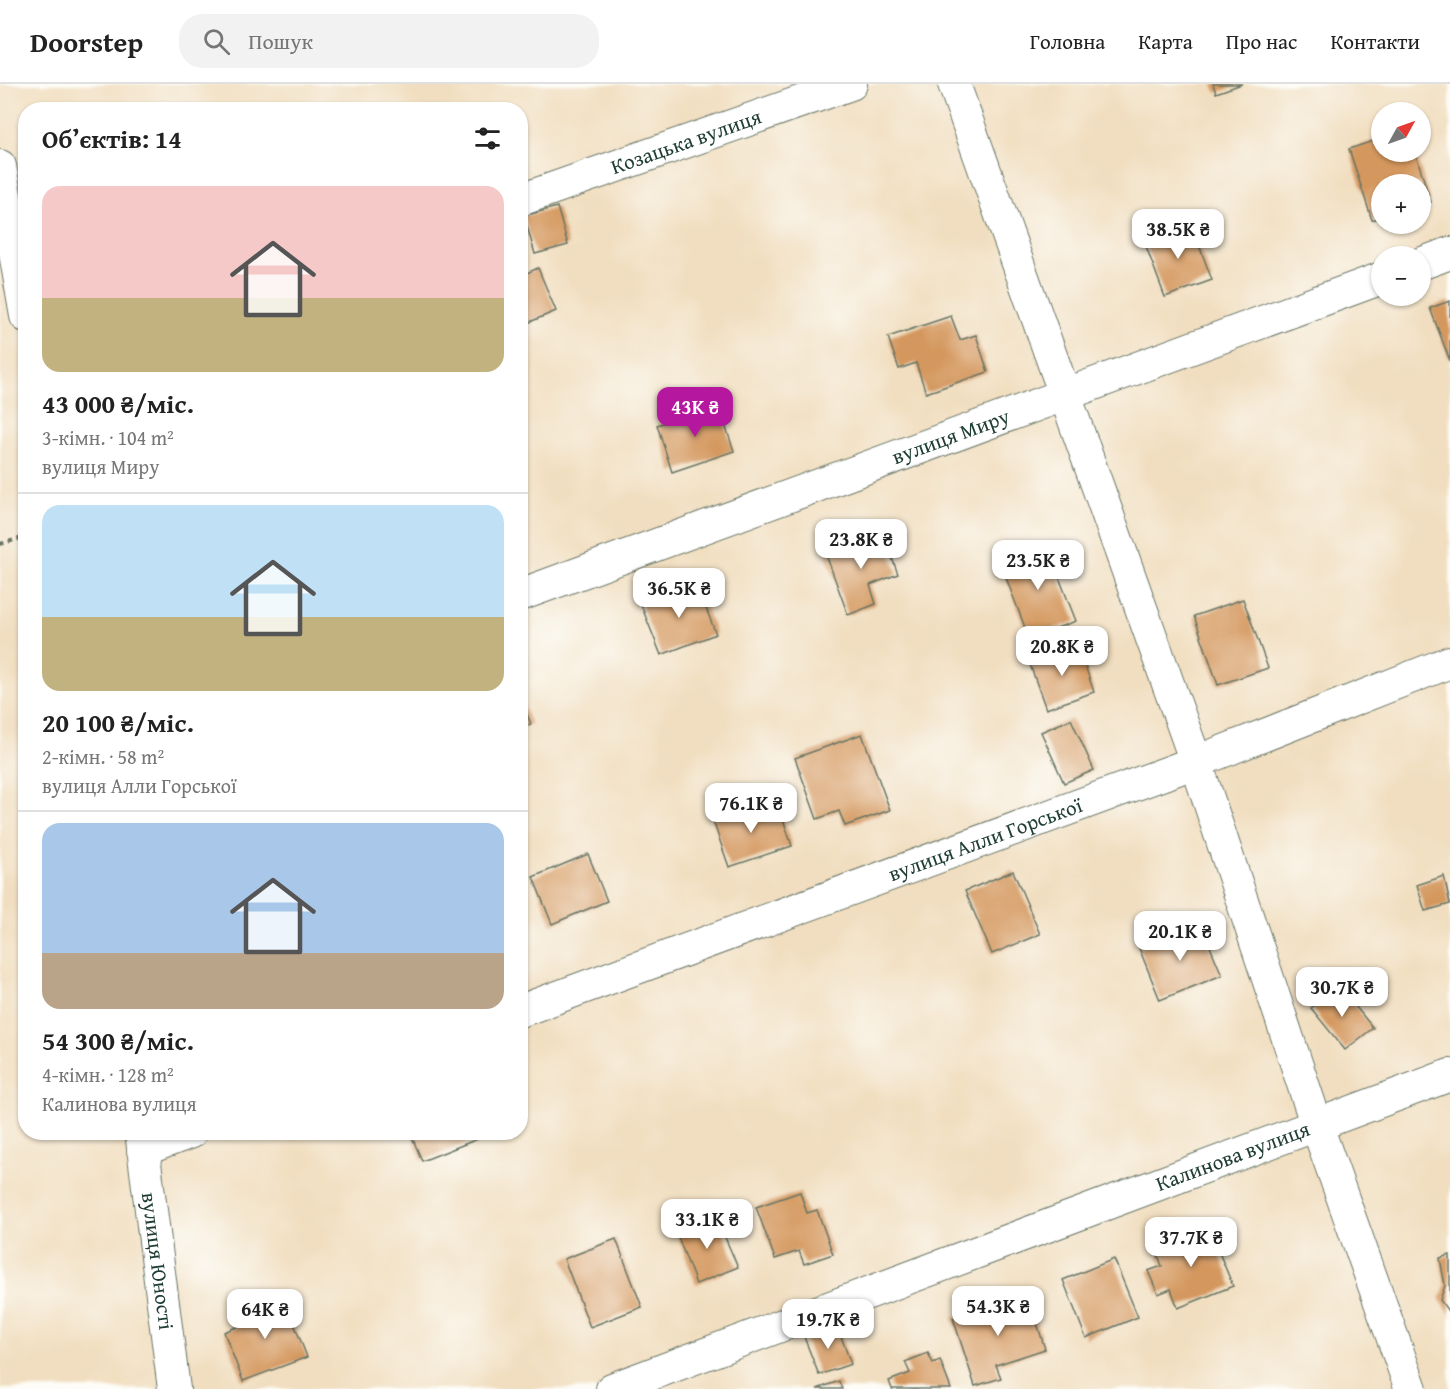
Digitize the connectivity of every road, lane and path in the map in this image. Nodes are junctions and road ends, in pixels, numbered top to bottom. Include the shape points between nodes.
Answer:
1 (851, 84) edge
2 (954, 84) edge
3 (0, 166) edge
4 (528, 197) edge
5 (1450, 253) edge
6 (1431, 260) edge
7 (18, 270) edge
8 (1371, 282) edge
9 (1065, 397) junction
10 (18, 539) edge
11 (0, 544) edge
12 (528, 592) edge
13 (1450, 662) edge
14 (1196, 762) junction
15 (528, 1008) edge
16 (1450, 1075) edge
17 (1317, 1126) junction
18 (142, 1141) edge
19 (174, 1389) edge
20 (612, 1389) edge
21 (1412, 1389) edge

1 - 4 street, Козацька вулиця
2 - 9 street
3 - 7 street
5 - 6 street
8 - 9 street, вулиця Миру
9 - 12 street, вулиця Миру
9 - 14 street
10 - 11 path
13 - 14 street, вулиця Алли Горської
14 - 15 street, вулиця Алли Горської
14 - 17 street
16 - 17 street, Калинова вулиця
17 - 20 street, Калинова вулиця
17 - 21 street
18 - 19 street, вулиця Юності

